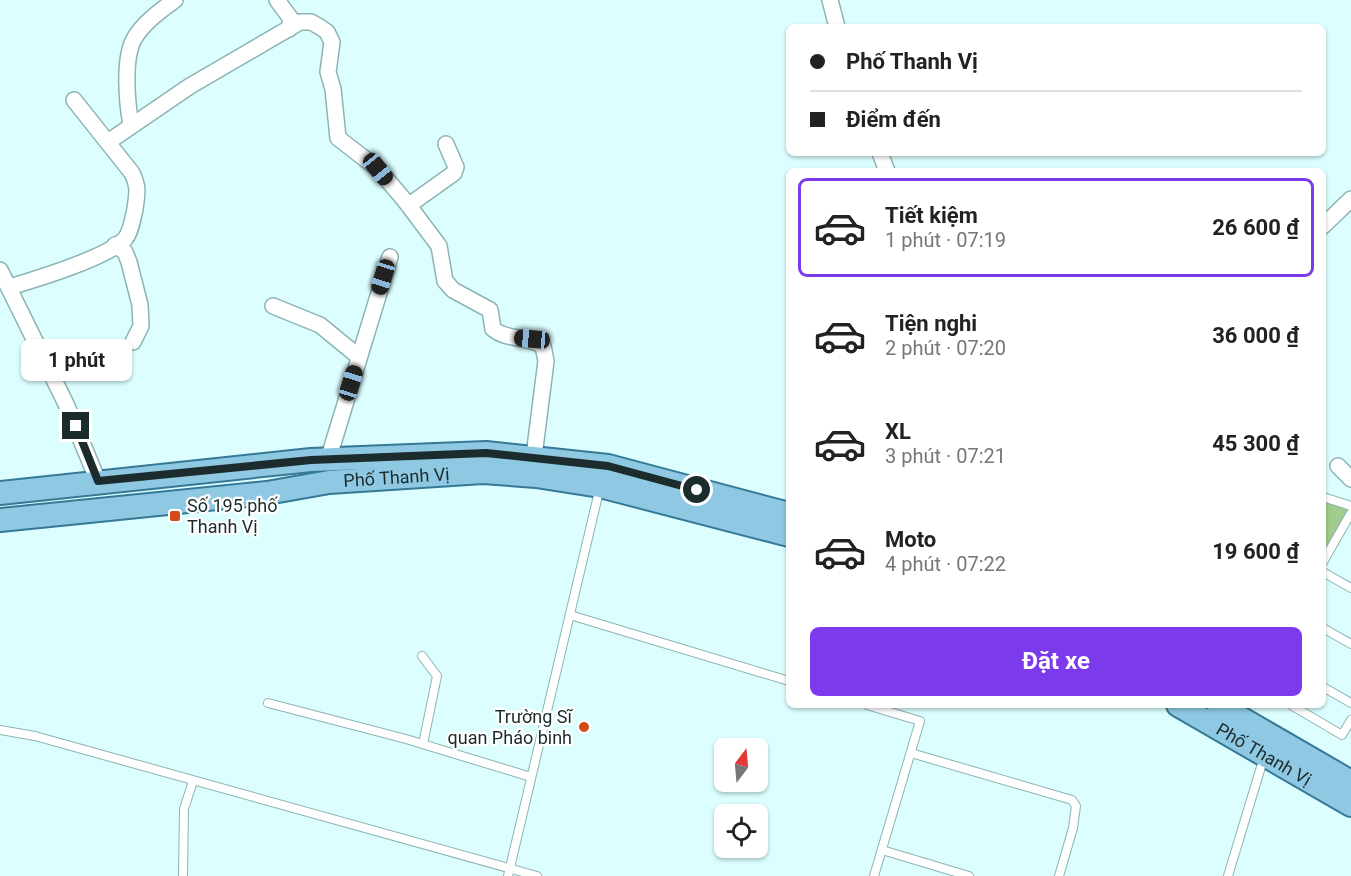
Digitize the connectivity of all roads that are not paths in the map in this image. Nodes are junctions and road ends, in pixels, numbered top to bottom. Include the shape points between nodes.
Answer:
1 (175, 0) edge
2 (277, 0) edge
3 (830, 0) edge
4 (836, 24) edge
5 (289, 29) junction
6 (74, 100) dead end
7 (130, 125) junction
8 (108, 142) junction
9 (446, 144) dead end
10 (1351, 199) edge
11 (406, 202) junction
12 (1326, 223) edge
13 (115, 246) junction
14 (390, 258) dead end
15 (0, 270) edge
16 (10, 287) junction
17 (273, 306) dead end
18 (133, 342) dead end
19 (359, 357) junction
20 (534, 456) junction
21 (328, 460) junction
22 (1338, 466) dead end
23 (1351, 479) edge
24 (98, 481) junction
25 (600, 486) junction
26 (0, 493) edge
27 (1326, 498) edge
28 (1351, 506) edge
29 (1351, 513) edge
30 (0, 520) edge
31 (786, 520) edge
32 (786, 521) edge
33 (1326, 557) edge
34 (1326, 574) edge
35 (1351, 588) edge
36 (570, 615) junction
37 (1326, 630) edge
38 (1351, 644) edge
39 (422, 656) dead end
40 (786, 680) edge
41 (1326, 689) edge
42 (268, 703) dead end
43 (1351, 703) edge
44 (877, 708) edge
45 (1195, 708) edge
46 (1296, 708) edge
47 (1229, 714) edge
48 (1351, 720) edge
49 (0, 730) edge
50 (423, 744) junction
51 (911, 753) junction
52 (1264, 755) junction
53 (531, 777) junction
54 (193, 781) junction
55 (1351, 782) edge
56 (1351, 805) edge
57 (882, 850) junction
58 (509, 873) edge
59 (183, 876) edge
60 (537, 876) edge
61 (874, 876) edge
62 (969, 876) edge
63 (1059, 876) edge
64 (1228, 876) edge

1 - 7 street via 152,17 133,40 127,88
2 - 5 street via 291,20
3 - 4 street
5 - 7 street
5 - 11 street via 300,22 311,22 327,32 332,42 328,72 338,138 378,169
6 - 8 street
7 - 8 street
8 - 13 street via 138,186 133,220 125,239
9 - 11 street via 456,167 454,174 412,203
10 - 12 street
11 - 20 street via 439,246 445,281 453,290 490,310 493,329 501,336 532,339 543,346 546,361
13 - 16 street via 60,272
13 - 18 street via 125,252 140,305 141,326
14 - 19 street
15 - 16 street
16 - 24 street
17 - 19 street via 320,325
19 - 21 street
20 - 21 main road, Phố Thanh Vị via 486,453
20 - 31 main road, Phố Thanh Vị via 608,466
21 - 24 main road, Phố Thanh Vị
22 - 23 street
24 - 26 main road, Phố Thanh Vị
25 - 30 main road, Phố Thanh Vị via 483,472 432,474
25 - 32 main road, Phố Thanh Vị
25 - 36 lane
27 - 28 lane
29 - 33 lane
34 - 35 lane
36 - 40 lane
36 - 53 lane
37 - 38 lane
39 - 50 lane via 437,676
41 - 43 lane
42 - 50 lane
44 - 51 lane via 920,721
45 - 47 main road, Phố Thanh Vị
46 - 48 lane via 1342,735
47 - 52 main road, Phố Thanh Vị
47 - 55 main road, Phố Thanh Vị
49 - 54 lane via 35,736
50 - 53 lane
51 - 57 lane
51 - 63 lane via 1072,800 1076,806 1073,828
52 - 56 main road, Phố Thanh Vị
52 - 64 lane
53 - 58 lane
54 - 58 lane
54 - 59 lane via 184,809
57 - 61 lane
57 - 62 lane
58 - 60 lane

